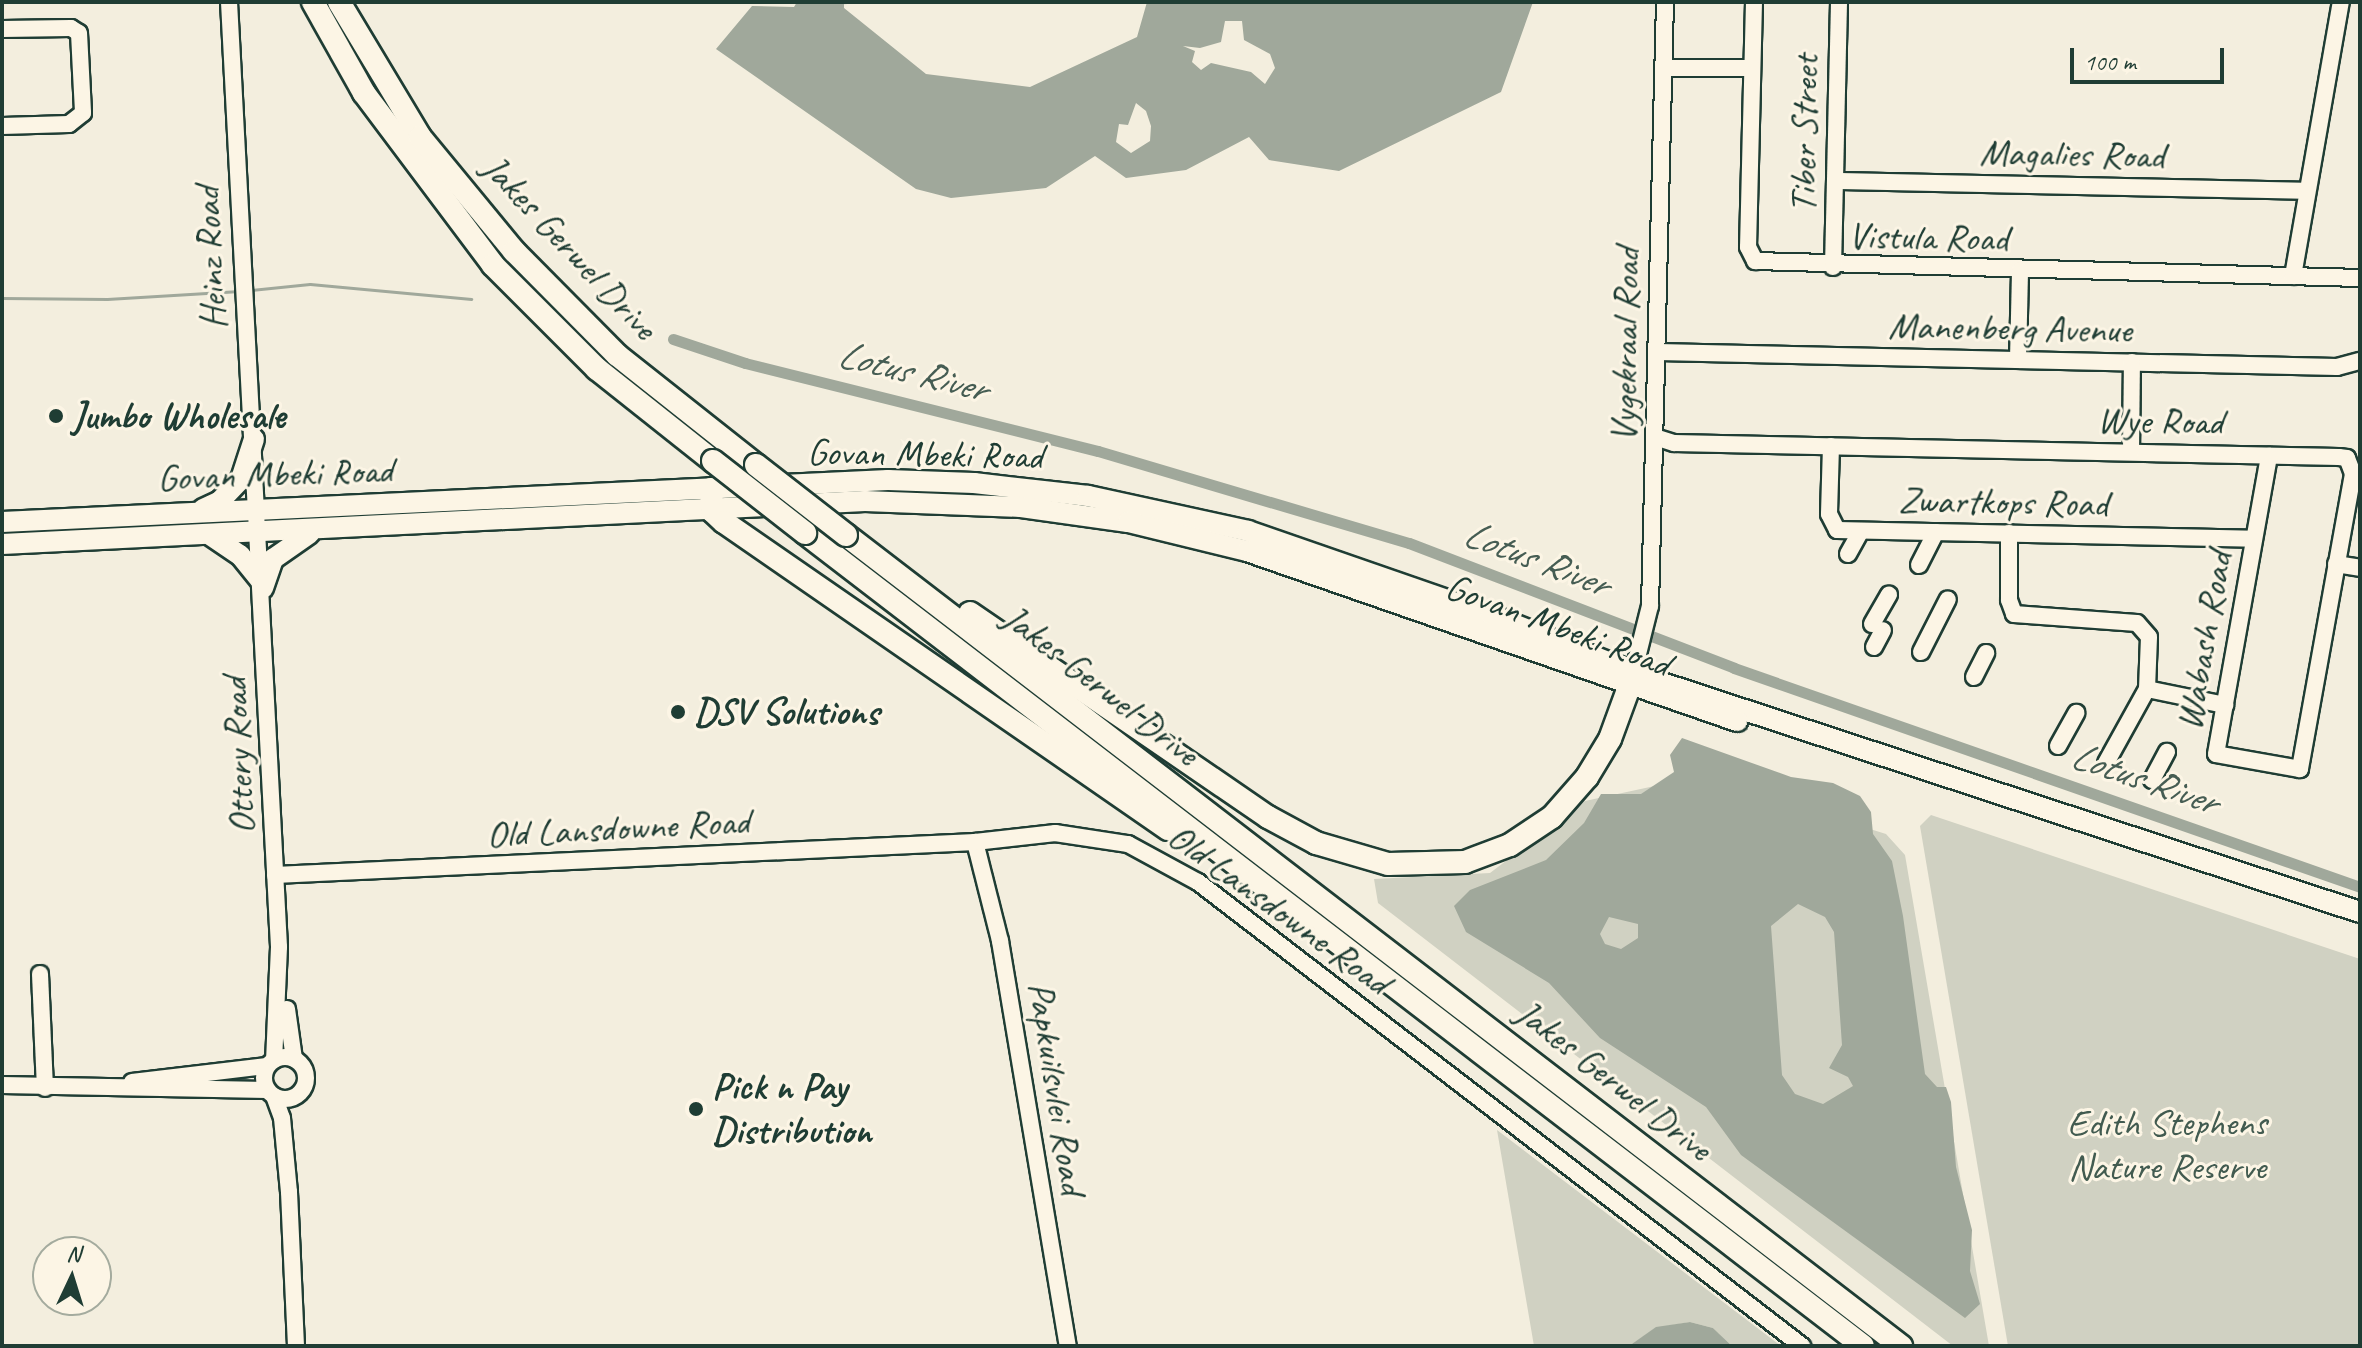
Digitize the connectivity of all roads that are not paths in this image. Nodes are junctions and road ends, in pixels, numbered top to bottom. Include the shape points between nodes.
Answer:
1 (229, 2) edge
2 (313, 2) edge
3 (339, 2) edge
4 (1665, 2) edge
5 (1754, 2) edge
6 (1839, 2) edge
7 (2341, 2) edge
8 (2, 29) edge
9 (1664, 68) junction
10 (1752, 68) junction
11 (2, 126) edge
12 (1836, 181) junction
13 (2307, 191) junction
14 (1833, 267) junction
15 (2020, 271) junction
16 (2293, 276) junction
17 (2360, 278) edge
18 (1658, 352) junction
19 (2018, 360) junction
20 (2360, 361) edge
21 (2132, 362) junction
22 (1655, 437) junction
23 (254, 439) junction
24 (1831, 446) junction
25 (2131, 452) junction
26 (2269, 456) junction
27 (711, 500) junction
28 (259, 509) junction
29 (196, 512) junction
30 (2, 522) edge
31 (316, 531) junction
32 (1861, 531) junction
33 (1936, 532) junction
34 (260, 533) junction
35 (2009, 533) junction
36 (210, 535) junction
37 (852, 539) junction
38 (2254, 539) junction
39 (2, 544) edge
40 (1848, 554) dead end
41 (2336, 564) junction
42 (1919, 565) dead end
43 (2360, 568) edge
44 (262, 585) junction
45 (1889, 594) dead end
46 (1948, 599) dead end
47 (1874, 647) dead end
48 (1921, 652) dead end
49 (1986, 653) dead end
50 (1974, 677) dead end
51 (1632, 680) junction
52 (2147, 689) junction
53 (2225, 705) junction
54 (2076, 713) dead end
55 (2058, 746) dead end
56 (2167, 752) dead end
57 (2106, 763) dead end
58 (2300, 769) joint
59 (2152, 780) dead end
60 (975, 842) junction
61 (275, 875) junction
62 (2360, 912) edge
63 (1326, 933) junction
64 (40, 974) dead end
65 (280, 977) junction
66 (294, 1059) junction
67 (270, 1063) junction
68 (2, 1085) edge
69 (111, 1086) junction
70 (45, 1088) junction
71 (270, 1093) junction
72 (299, 1093) junction
73 (289, 1192) junction
74 (296, 1346) edge
75 (1068, 1346) edge
76 (1802, 1346) edge
77 (1863, 1346) edge
78 (1901, 1346) edge

1 - 23 street, Heinz Road
2 - 63 highway, Jakes Gerwel Drive, bridge via 364,93 493,265 597,369
3 - 37 highway, Jakes Gerwel Drive, bridge via 420,137 514,251 617,355
4 - 9 street, Vygekraal Road
5 - 10 street, Vistula Road
6 - 12 street, Tiber Street
7 - 13 street
8 - 11 street via 71,28 79,33 83,113 69,124
9 - 10 street
9 - 18 street, Vygekraal Road
10 - 14 street, Vistula Road via 1751,256 1760,263
12 - 13 street, Magalies Road
12 - 14 street, Tiber Street
13 - 16 street
14 - 15 street, Vistula Road
15 - 16 street, Vistula Road
15 - 19 street
16 - 17 street, Vistula Road
18 - 19 street, Manenberg Avenue
18 - 22 street, Vygekraal Road
19 - 21 street, Manenberg Avenue
20 - 21 street, Manenberg Avenue via 2337,367
21 - 25 street
22 - 24 street, Wye Road via 1674,443
22 - 51 street, Vygekraal Road via 1646,635
23 - 28 street, Heinz Road
23 - 29 main road via 235,488
24 - 25 street, Wye Road
24 - 32 street, Zwartkops Road via 1829,518 1837,530
25 - 26 street, Wye Road
26 - 38 street, Wabash Road
26 - 41 street, Wye Road via 2350,460 2353,474
27 - 28 main road, Govan Mbeki Road
27 - 31 main road, Govan Mbeki Road
27 - 51 main road, Govan Mbeki Road via 915,500 1128,522 1247,551
27 - 63 highway via 1001,718
28 - 29 main road, Govan Mbeki Road
28 - 34 street, Heinz Road
29 - 30 main road, Govan Mbeki Road
31 - 34 main road, Govan Mbeki Road
31 - 44 main road via 279,553
32 - 33 street, Zwartkops Road
32 - 40 street
33 - 35 street, Zwartkops Road
33 - 42 street
34 - 36 main road, Govan Mbeki Road
34 - 44 street, Ottery Road
35 - 38 street, Zwartkops Road
35 - 52 street via 2009,600 2014,614 2143,626 2150,644
36 - 39 main road, Govan Mbeki Road
36 - 44 main road via 240,555
37 - 51 highway via 917,576 1268,817 1316,843 1376,862 1413,867 1465,862 1531,832 1552,817 1587,777 1610,739
37 - 78 highway, Jakes Gerwel Drive
38 - 53 street, Wabash Road
41 - 43 street
41 - 58 street, Wye Road
44 - 61 street, Ottery Road
45 - 47 street
46 - 48 street
49 - 50 street
51 - 62 main road, Govan Mbeki Road via 1745,724 1808,730
52 - 53 street
52 - 57 street
53 - 58 street, Wabash Road via 2216,754
54 - 55 street
56 - 59 street
60 - 61 street, Old Lansdowne Road
60 - 75 street, Papkuilsvlei Road via 1005,968
60 - 76 street, Old Lansdowne Road via 1055,833 1092,835 1144,850 1178,867
61 - 65 street, Ottery Road
63 - 77 highway, Jakes Gerwel Drive
64 - 70 street
65 - 66 street, Ottery Road
65 - 67 street, Ottery Road
66 - 67 street
66 - 72 street via 306,1075
67 - 69 street
67 - 71 street
68 - 70 street
69 - 70 street
69 - 71 street
71 - 72 street via 287,1099
71 - 73 street via 282,1118
72 - 73 street
73 - 74 street

